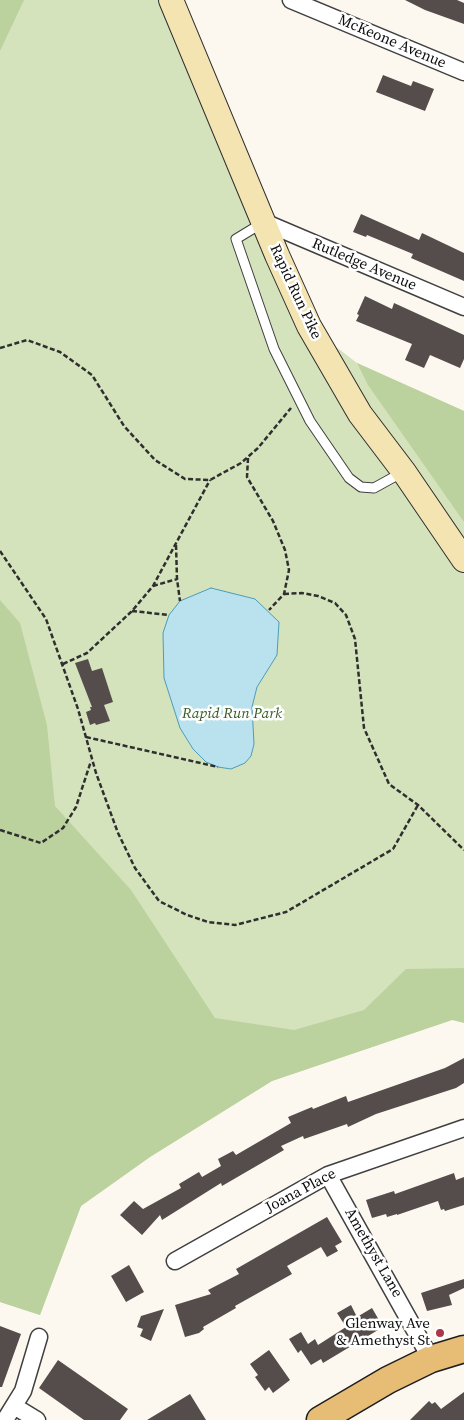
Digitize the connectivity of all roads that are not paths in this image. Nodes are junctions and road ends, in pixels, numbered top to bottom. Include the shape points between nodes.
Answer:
1 (171, 0) edge
2 (291, 0) edge
3 (464, 72) edge
4 (264, 222) junction
5 (464, 307) edge
6 (404, 472) junction
7 (464, 560) edge
8 (464, 1128) edge
9 (328, 1175) junction
10 (175, 1261) dead end
11 (39, 1337) dead end
12 (464, 1349) edge
13 (430, 1359) junction
14 (14, 1406) junction
15 (5, 1420) edge
16 (37, 1420) edge
17 (320, 1420) edge

1 - 4 street, Rapid Run Pike
2 - 3 street, McKeone Avenue
4 - 5 street, Rutledge Avenue
4 - 6 street, Rapid Run Pike via 295,297 335,375
4 - 6 lane via 236,239 274,349 310,421 349,478 361,487 374,488
6 - 7 street, Rapid Run Pike
8 - 9 street, Joana Place
9 - 10 street, Joana Place
9 - 13 street, Amethyst Lane
11 - 14 street via 23,1391
12 - 13 main road
13 - 17 main road
14 - 15 street
14 - 16 street

